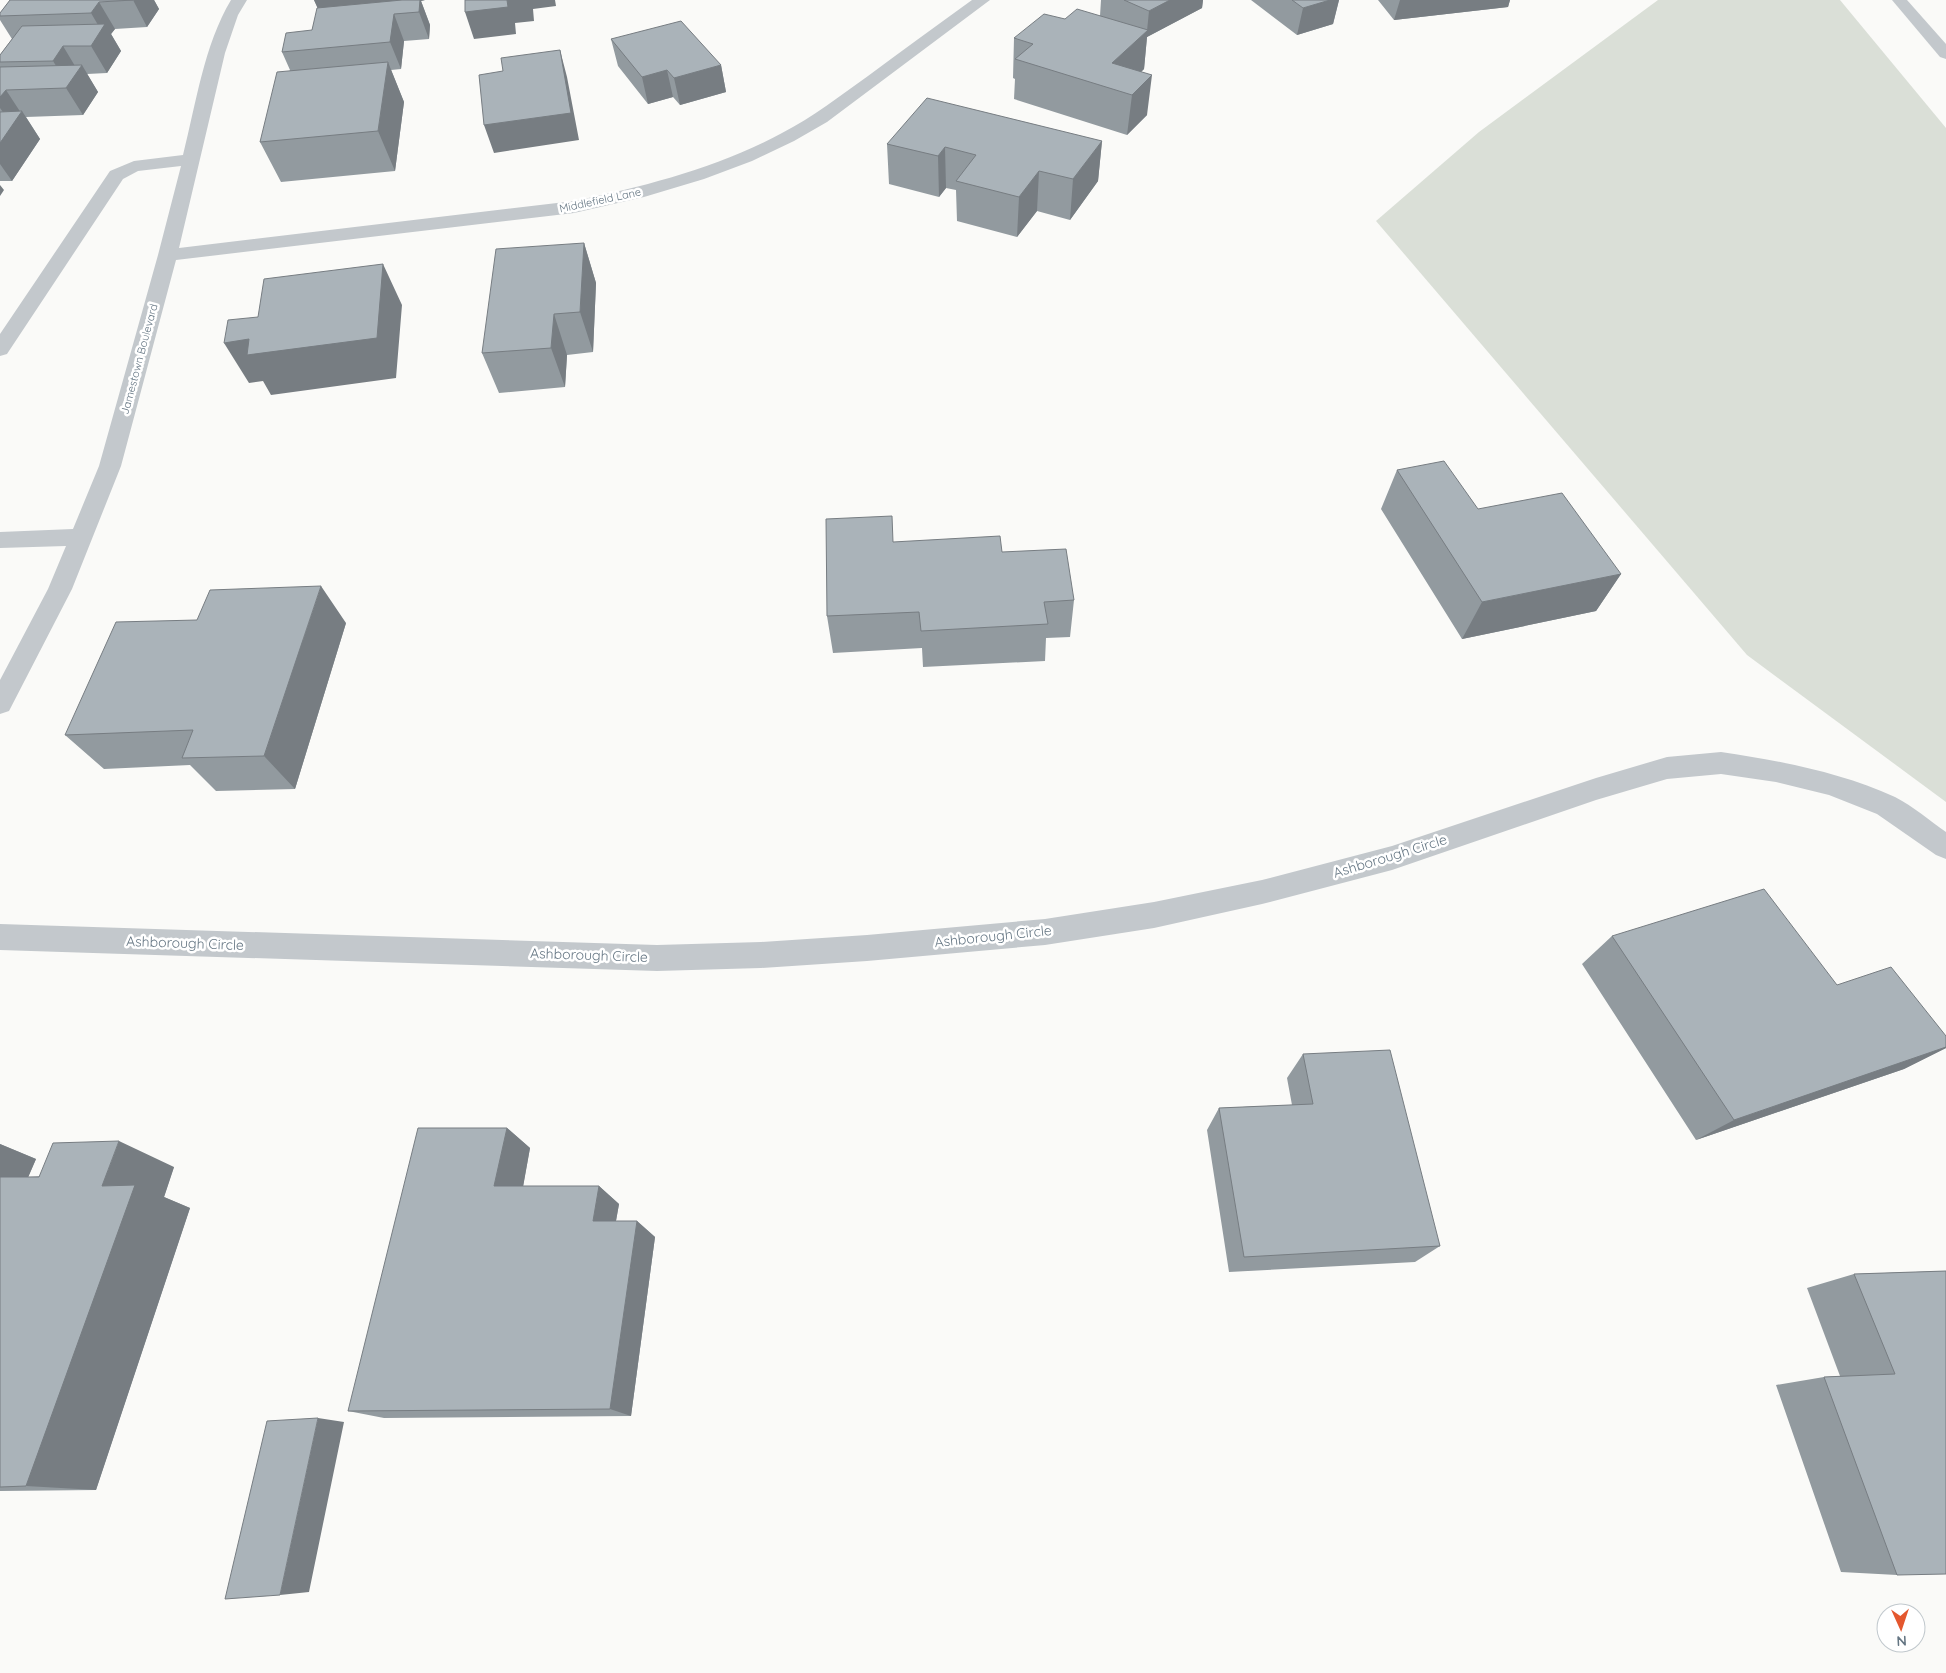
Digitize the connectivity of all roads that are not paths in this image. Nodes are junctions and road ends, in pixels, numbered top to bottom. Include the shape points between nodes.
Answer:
1 (240, 0) edge
2 (982, 0) edge
3 (1899, 0) edge
4 (1946, 54) edge
5 (192, 159) junction
6 (168, 255) junction
7 (0, 350) edge
8 (82, 538) junction
9 (0, 540) edge
10 (0, 704) edge
11 (1946, 847) edge
12 (0, 937) edge

1 - 5 street, Jamestown Boulevard via 224,30
2 - 6 street, Middlefield Lane via 821,118 746,157 698,175 574,207
3 - 4 lane
5 - 6 street, Jamestown Boulevard
5 - 7 street via 134,166 116,175
6 - 8 street, Jamestown Boulevard via 110,466
8 - 9 street
8 - 10 street, Jamestown Boulevard via 60,589
11 - 12 street, Ashborough Circle via 1887,806 1832,785 1776,770 1721,763 1667,768 1392,858 1262,892 1154,915 1035,932 770,955 657,958

